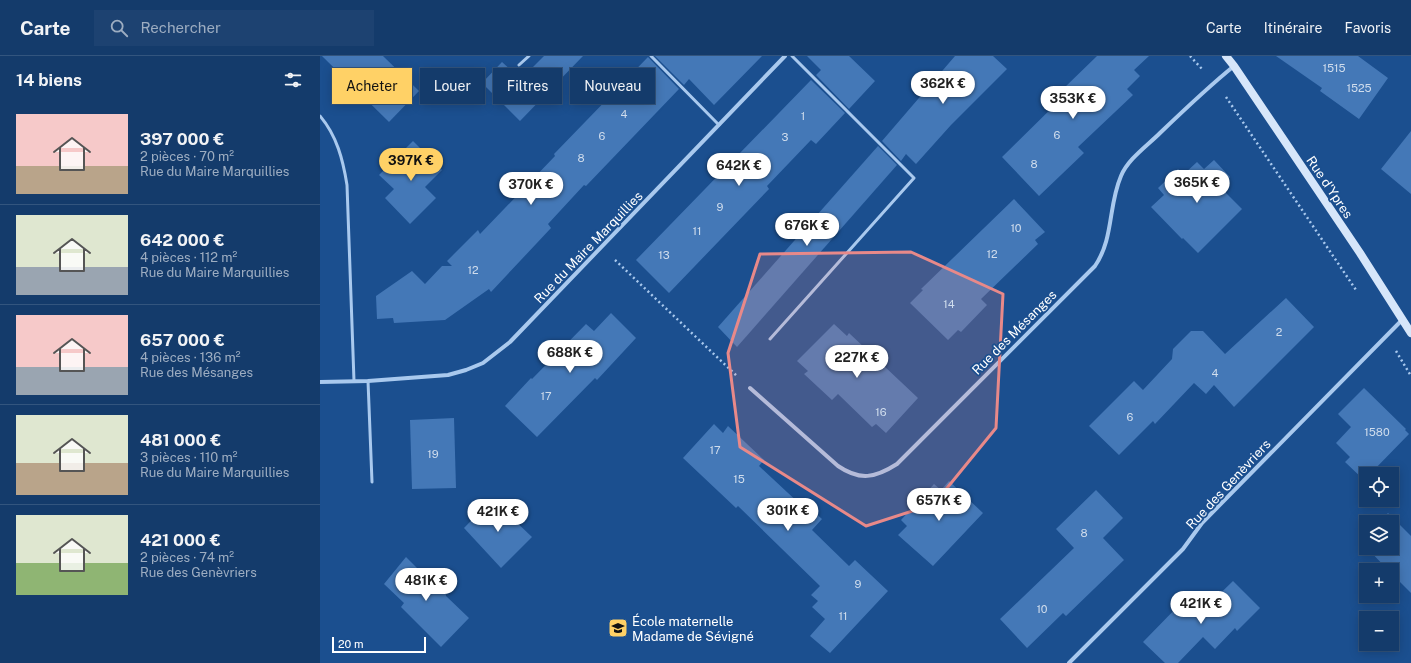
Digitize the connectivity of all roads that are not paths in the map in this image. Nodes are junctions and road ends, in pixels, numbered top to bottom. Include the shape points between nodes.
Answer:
1 (529, 56) edge
2 (651, 56) edge
3 (786, 56) edge
4 (792, 56) edge
5 (1226, 56) edge
6 (519, 65) dead end
7 (1234, 66) junction
8 (320, 116) edge
9 (720, 125) junction
10 (1403, 319) junction
11 (1411, 333) edge
12 (770, 339) dead end
13 (354, 380) junction
14 (368, 381) junction
15 (320, 382) edge
16 (750, 388) road end
17 (372, 482) dead end
18 (1069, 663) edge

1 - 6 lane
2 - 9 lane
3 - 9 street, Rue du Maire Marquillies
4 - 12 lane via 914,178
5 - 7 main road, Rue d'Ypres
7 - 10 main road, Rue d'Ypres
7 - 16 street, Rue des Mésanges via 1131,161 1121,174 1113,201 1107,242 1095,266 897,464 873,475 860,476 848,473
8 - 13 lane via 340,150 344,166
9 - 14 street, Rue du Maire Marquillies via 510,342 483,364 448,375
10 - 11 main road, Rue d'Ypres
10 - 18 street, Rue des Genèvriers via 1202,523 1183,549
13 - 14 street, Rue du Maire Marquillies
13 - 15 street, Rue du Maire Marquillies
14 - 17 lane

